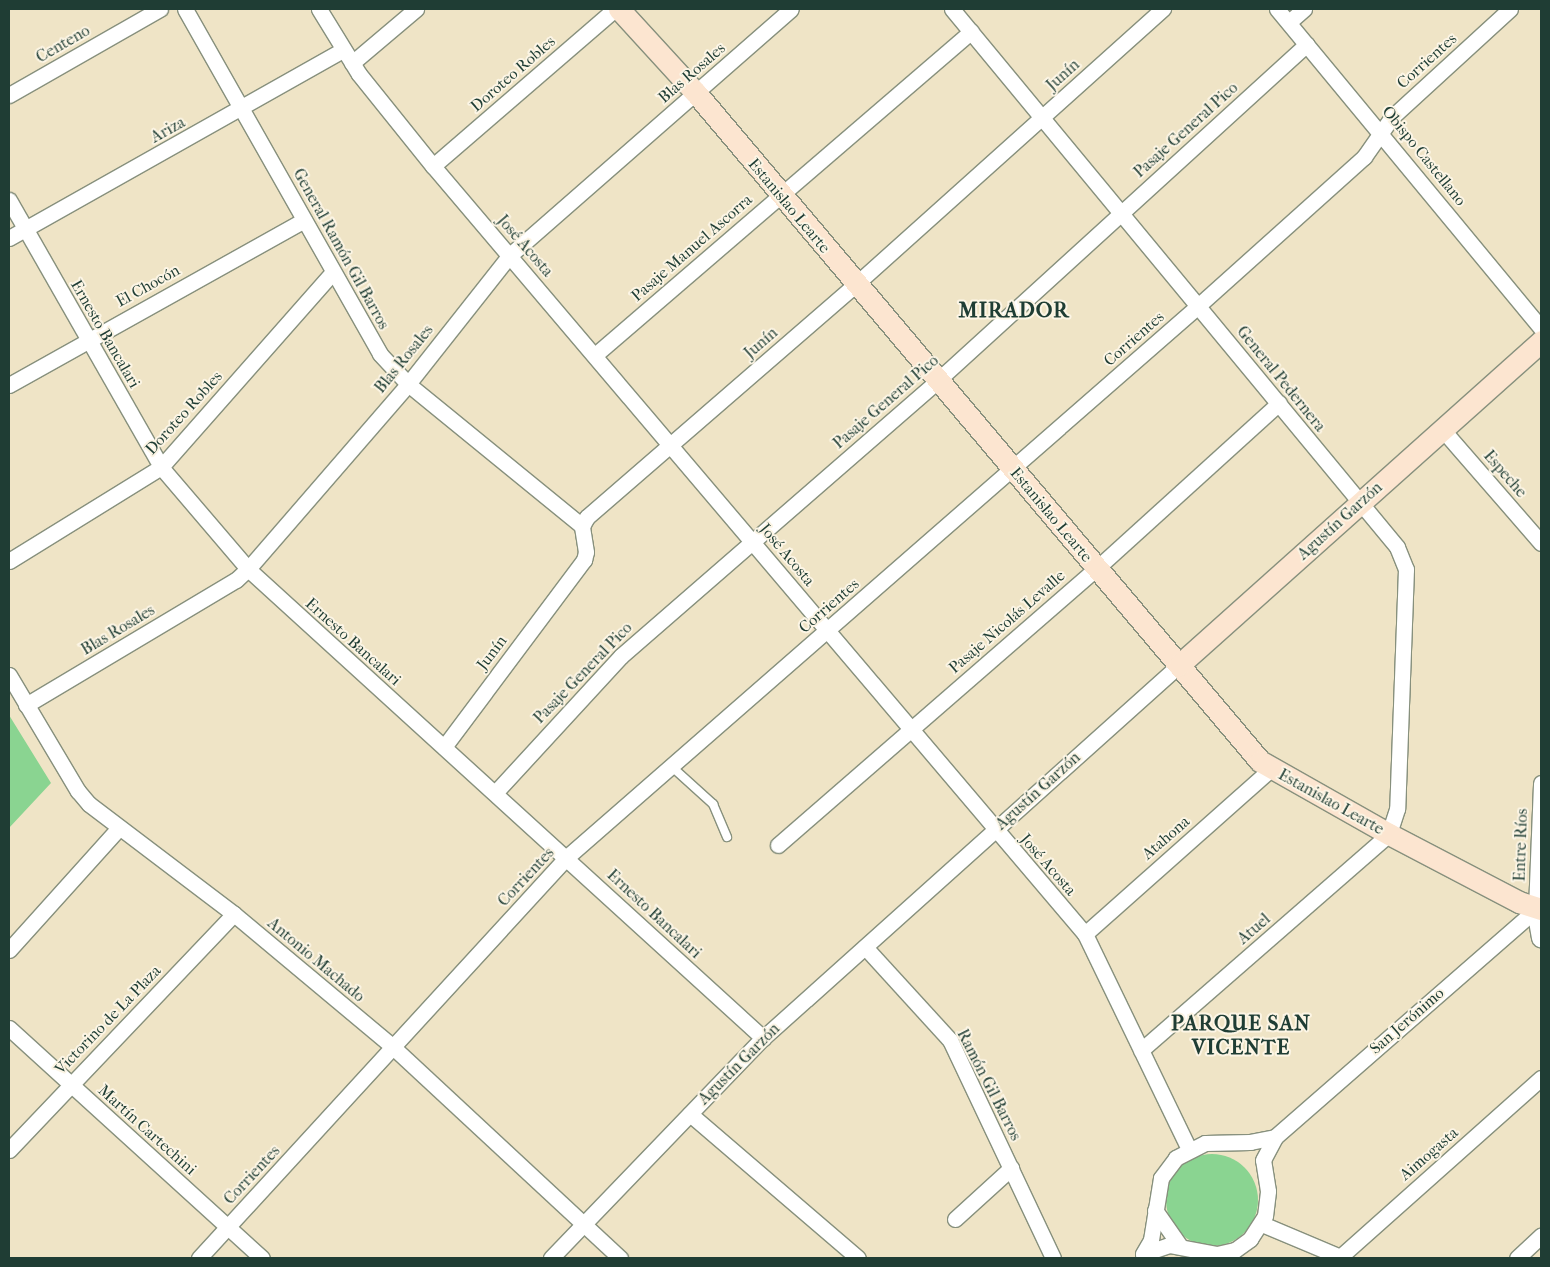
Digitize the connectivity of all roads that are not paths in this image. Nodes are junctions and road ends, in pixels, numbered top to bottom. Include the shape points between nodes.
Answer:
1 (160, 9) edge
2 (184, 9) edge
3 (319, 9) edge
4 (416, 9) edge
5 (615, 9) edge
6 (620, 9) edge
7 (791, 9) edge
8 (952, 9) edge
9 (1163, 9) edge
10 (1277, 9) edge
11 (1304, 9) edge
12 (1510, 9) edge
13 (1289, 22) junction
14 (971, 32) junction
15 (1307, 44) junction
16 (343, 50) junction
17 (352, 63) junction
18 (696, 93) junction
19 (9, 95) edge
20 (241, 109) junction
21 (1042, 117) junction
22 (1382, 132) junction
23 (433, 166) junction
24 (780, 196) junction
25 (9, 200) edge
26 (1121, 213) junction
27 (304, 220) junction
28 (25, 229) junction
29 (9, 238) edge
30 (510, 255) junction
31 (333, 272) junction
32 (855, 285) junction
33 (1199, 305) junction
34 (1541, 328) edge
35 (88, 339) junction
36 (1541, 341) edge
37 (595, 355) junction
38 (937, 381) junction
39 (408, 384) junction
40 (9, 385) edge
41 (1279, 403) junction
42 (1442, 429) junction
43 (671, 444) junction
44 (161, 467) junction
45 (1011, 468) junction
46 (1360, 503) junction
47 (582, 526) junction
48 (752, 541) junction
49 (1541, 543) edge
50 (9, 561) edge
51 (248, 569) junction
52 (1096, 569) junction
53 (828, 631) junction
54 (1178, 665) junction
55 (9, 675) edge
56 (26, 705) junction
57 (910, 728) junction
58 (444, 747) junction
59 (671, 766) junction
60 (1271, 770) junction
61 (1541, 783) edge
62 (495, 793) junction
63 (119, 828) junction
64 (994, 830) junction
65 (1389, 834) junction
66 (727, 837) dead end
67 (778, 845) dead end
68 (567, 857) junction
69 (1539, 909) edge
70 (234, 914) junction
71 (1085, 934) junction
72 (1541, 938) edge
73 (865, 946) junction
74 (9, 950) edge
75 (9, 1028) edge
76 (762, 1038) junction
77 (393, 1048) junction
78 (1141, 1050) junction
79 (1541, 1078) edge
80 (71, 1085) junction
81 (690, 1114) junction
82 (1275, 1137) junction
83 (1225, 1141) junction
84 (1189, 1149) junction
85 (9, 1150) edge
86 (1011, 1168) junction
87 (1265, 1182) junction
88 (1156, 1210) junction
89 (955, 1219) dead end
90 (1262, 1224) junction
91 (584, 1225) junction
92 (228, 1227) junction
93 (1541, 1236) edge
94 (1180, 1246) junction
95 (1140, 1256) edge
96 (1342, 1257) edge
97 (199, 1258) edge
98 (262, 1258) edge
99 (551, 1258) edge
100 (620, 1258) edge
101 (858, 1258) edge
102 (1054, 1258) edge
103 (1517, 1258) edge

1 - 19 street, Centeno
2 - 20 street, General Ramón Gil Barros
3 - 16 street, José Acosta
4 - 17 street
5 - 23 street, Doroteo Robles
6 - 18 main road, Estanislao Learte
7 - 18 street, Blas Rosales
8 - 14 street, General Pedernera
9 - 21 street, Junín
10 - 13 street, Obispo Castellano
11 - 13 street
12 - 22 street, Corrientes via 1392,116
13 - 15 street, Obispo Castellano
14 - 21 street, General Pedernera
14 - 24 street, Pasaje Manuel Ascorra
15 - 22 street, Obispo Castellano
15 - 26 street, Pasaje General Pico
16 - 17 street, José Acosta
16 - 20 street, Ariza
17 - 23 street, José Acosta
18 - 24 main road, Estanislao Learte
18 - 30 street, Blas Rosales
20 - 27 street, General Ramón Gil Barros
20 - 28 street, Ariza
21 - 26 street, General Pedernera
21 - 32 street, Junín
22 - 33 street, Corrientes via 1364,156
22 - 34 street, Obispo Castellano
23 - 30 street, José Acosta
24 - 32 main road, Estanislao Learte
24 - 37 street, Pasaje Manuel Ascorra
25 - 28 street, Ernesto Bancalari
26 - 33 street, General Pedernera
26 - 38 street, Pasaje General Pico
27 - 31 street, General Ramón Gil Barros
27 - 35 street, El Chocón
28 - 29 street, Ariza
28 - 35 street, Ernesto Bancalari
30 - 37 street, José Acosta
30 - 39 street, Blas Rosales
31 - 39 street, General Ramón Gil Barros via 380,354
31 - 44 street, Doroteo Robles
32 - 38 main road, Estanislao Learte
32 - 43 street, Junín
33 - 41 street, General Pedernera
33 - 45 street, Corrientes
35 - 40 street, El Chocón
35 - 44 street, Ernesto Bancalari
36 - 42 main road, Agustín Garzón
37 - 43 street, José Acosta
38 - 45 main road, Estanislao Learte
38 - 48 street, Pasaje General Pico
39 - 47 street, General Ramón Gil Barros
39 - 51 street, Blas Rosales
41 - 46 street, General Pedernera
41 - 52 street, Pasaje Nicolás Levalle
42 - 46 main road, Agustín Garzón
42 - 49 street, Espeche
43 - 47 street, Junín via 594,509
43 - 48 street, José Acosta
44 - 50 street, Doroteo Robles
44 - 51 street, Ernesto Bancalari
45 - 52 main road, Estanislao Learte
45 - 53 street, Corrientes
46 - 54 main road, Agustín Garzón
46 - 65 street, General Pedernera via 1397,547 1406,569 1397,810
47 - 58 street, Junín via 584,560
48 - 53 street, José Acosta
48 - 62 street, Pasaje General Pico via 621,656
51 - 56 street, Blas Rosales via 236,580
51 - 58 street, Ernesto Bancalari
52 - 54 main road, Estanislao Learte
52 - 57 street, Pasaje Nicolás Levalle
53 - 57 street, José Acosta
53 - 59 street, Corrientes
54 - 60 main road, Estanislao Learte
54 - 64 street, Agustín Garzón
55 - 56 street, Antonio Machado
56 - 63 street, Antonio Machado via 78,791
57 - 64 street, José Acosta
57 - 67 street, Pasaje Nicolás Levalle
58 - 62 street, Ernesto Bancalari
59 - 66 lane via 713,804
59 - 68 street, Corrientes
60 - 65 main road, Estanislao Learte
60 - 71 street, Atahona
61 - 69 street, Entre Ríos
62 - 68 street, Ernesto Bancalari
63 - 70 street, Antonio Machado
63 - 74 street
64 - 71 street, José Acosta
64 - 73 street, Agustín Garzón
65 - 69 main road, Estanislao Learte
65 - 78 street, Atuel
68 - 76 street, Ernesto Bancalari
68 - 77 street, Corrientes
69 - 72 street
69 - 82 street, San Jerónimo
70 - 77 street, Antonio Machado
70 - 80 street, Victorino de La Plaza
71 - 78 street, José Acosta
73 - 76 street, Agustín Garzón
73 - 86 street, Ramón Gil Barros via 950,1040
75 - 80 street, Martín Cartechini
76 - 81 street, Agustín Garzón
77 - 91 street, Antonio Machado
77 - 92 street, Corrientes
78 - 84 street, José Acosta
79 - 96 street, Aimogasta
80 - 85 street, Victorino de La Plaza
80 - 92 street, Martín Cartechini
81 - 91 street, Agustín Garzón
81 - 101 street
82 - 83 street via 1250,1142
82 - 87 street via 1263,1160
83 - 84 street
83 - 87 street via 1253,1158
84 - 88 street via 1165,1170
86 - 89 street
86 - 102 street, Ramón Gil Barros
87 - 90 street via 1267,1208
88 - 94 street
88 - 95 street via 1151,1240
90 - 94 street via 1243,1245 1226,1253 1207,1254
90 - 96 street
91 - 99 street, Agustín Garzón
91 - 100 street, Antonio Machado
92 - 97 street, Corrientes
92 - 98 street, Martín Cartechini
93 - 103 street
94 - 95 street via 1157,1247

